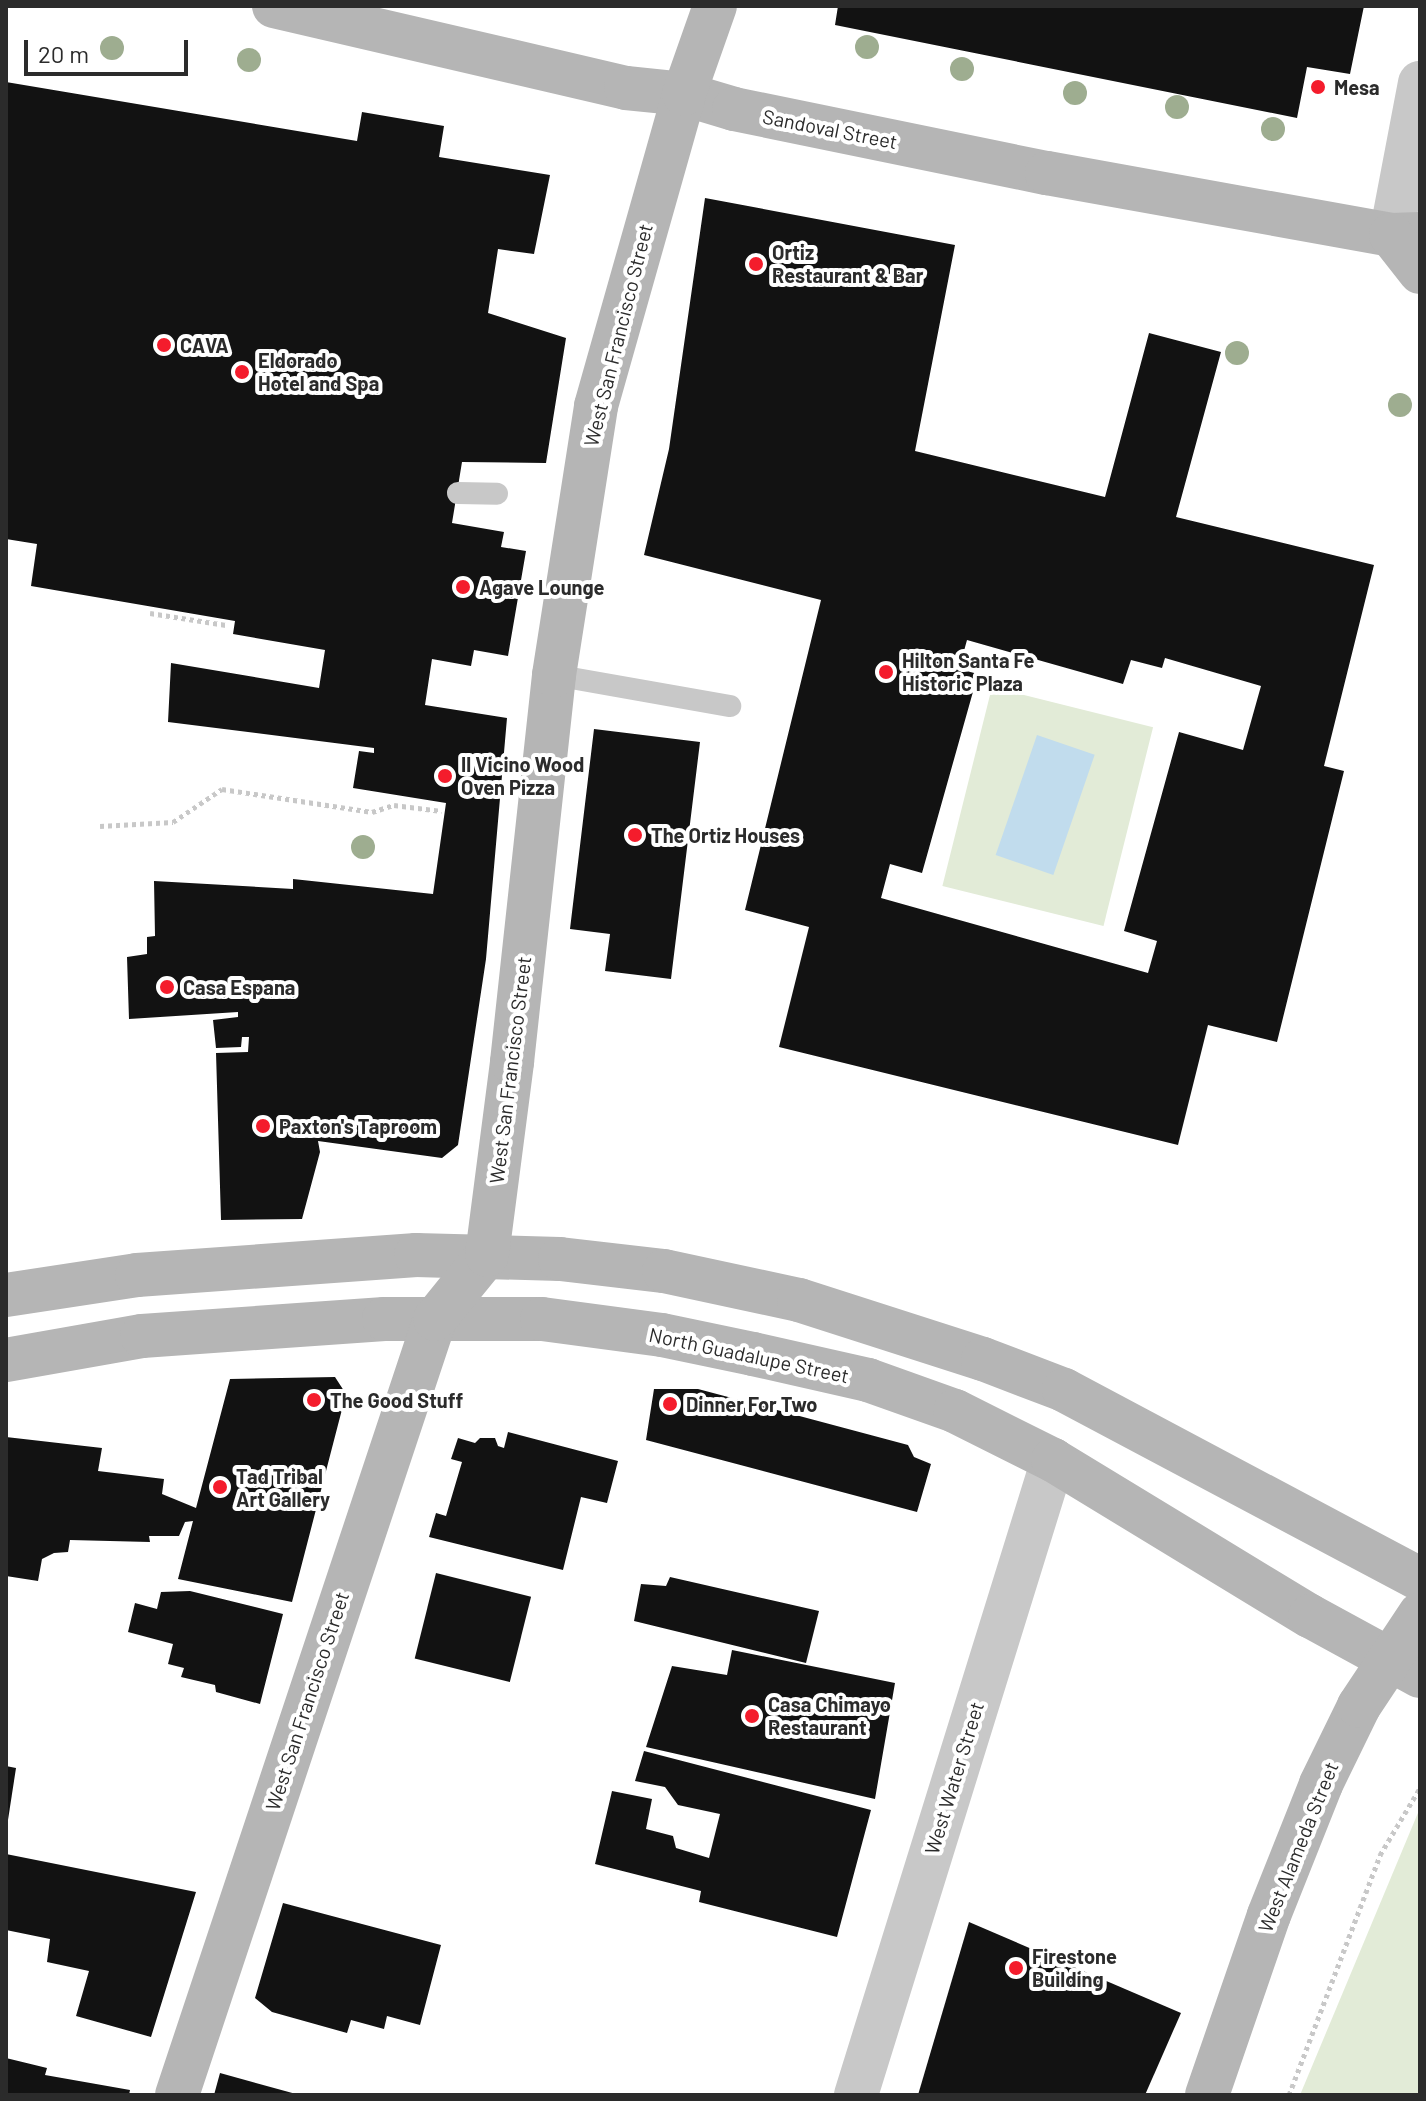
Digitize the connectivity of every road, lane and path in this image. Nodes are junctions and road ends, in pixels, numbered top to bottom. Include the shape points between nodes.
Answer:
1 (274, 6) edge
2 (715, 6) edge
3 (1420, 83) edge
4 (684, 94) junction
5 (1405, 235) edge
6 (1420, 272) edge
7 (458, 493) dead end
8 (497, 494) dead end
9 (150, 613) dead end
10 (226, 625) dead end
11 (554, 675) junction
12 (730, 706) dead end
13 (442, 811) dead end
14 (100, 826) dead end
15 (487, 1255) junction
16 (6, 1295) edge
17 (435, 1319) junction
18 (6, 1360) edge
19 (1053, 1460) junction
20 (1420, 1579) edge
21 (1420, 1614) edge
22 (1405, 1667) edge
23 (1420, 1788) edge
24 (177, 2095) edge
25 (856, 2095) edge
26 (1207, 2095) edge
27 (1289, 2095) edge

1 - 4 street, Sandoval Street via 626,88
2 - 4 street, West San Francisco Street
3 - 5 street
4 - 5 street, Sandoval Street via 1031,170
4 - 11 street, West San Francisco Street via 596,406
5 - 6 street
7 - 8 lane
9 - 10 path
11 - 12 lane
11 - 15 street, West San Francisco Street
13 - 14 path via 394,805 372,812 222,789 173,822
15 - 16 street via 289,1262 137,1275
15 - 17 street, West San Francisco Street
15 - 20 street via 664,1271 799,1300 983,1359 1064,1390
17 - 18 street, North Guadalupe Street via 302,1322 142,1336
17 - 19 street, North Guadalupe Street via 589,1324 868,1380 955,1411
17 - 24 street, West San Francisco Street
19 - 22 street, North Guadalupe Street via 1310,1616
19 - 25 street, West Water Street
21 - 22 street, West Alameda Street
22 - 26 street, West Alameda Street via 1359,1706 1301,1832
23 - 27 path via 1380,1855

